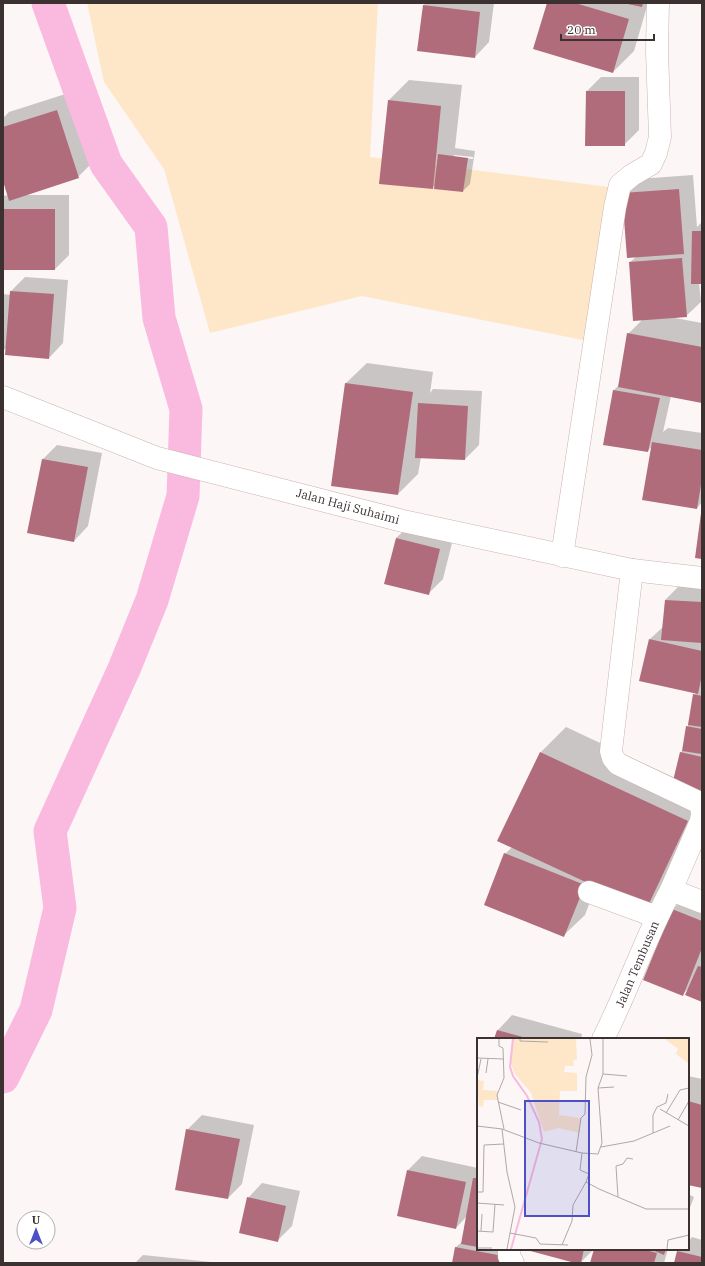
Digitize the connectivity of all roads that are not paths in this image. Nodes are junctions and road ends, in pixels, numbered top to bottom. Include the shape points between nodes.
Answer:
1 (658, 3) edge
2 (3, 397) edge
3 (562, 556) junction
4 (632, 570) junction
5 (702, 578) edge
6 (702, 812) edge
7 (671, 890) junction
8 (589, 892) dead end
9 (702, 902) edge
10 (657, 916) junction
11 (604, 1038) edge
12 (509, 1250) edge
13 (513, 1263) edge

1 - 3 street via 660,137 651,164 620,185
2 - 3 street, Jalan Haji Suhaimi via 158,458 403,521
3 - 4 street, Jalan Haji Suhaimi
4 - 5 street, Jalan Haji Suhaimi
4 - 6 street via 611,751 613,758 618,764 700,804
6 - 7 street, Jalan Tembusan via 701,820
7 - 9 street
7 - 10 street, Jalan Tembusan
8 - 10 street
10 - 11 street, Jalan Tembusan
12 - 13 street

